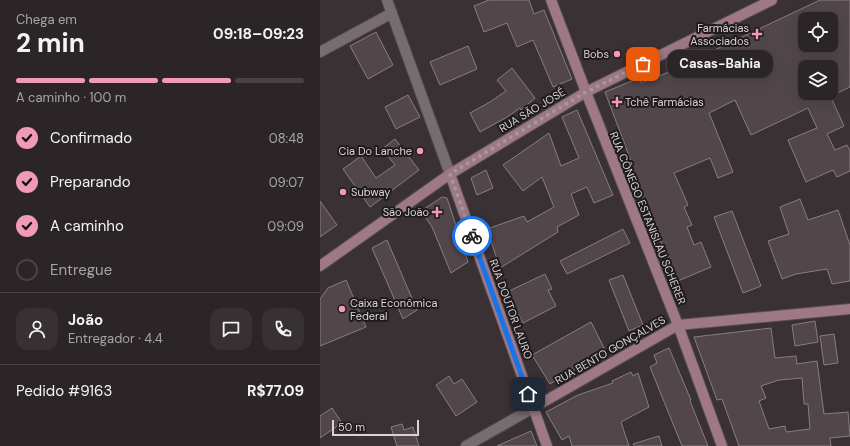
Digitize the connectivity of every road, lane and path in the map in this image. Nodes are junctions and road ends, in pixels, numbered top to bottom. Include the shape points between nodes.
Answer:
1 (388, 0) edge
2 (551, 0) edge
3 (772, 0) edge
4 (392, 13) junction
5 (320, 52) edge
6 (586, 92) junction
7 (450, 174) junction
8 (320, 266) edge
9 (850, 309) edge
10 (678, 325) junction
11 (534, 408) junction
12 (466, 446) edge
13 (547, 446) edge
14 (722, 446) edge

1 - 4 street, RUA DOUTOR LAURO
2 - 6 street, RUA CÔNEGO ESTANISLAU SCHERER
3 - 6 street, RUA SÃO JOSÉ
4 - 5 street
4 - 7 street, RUA DOUTOR LAURO
6 - 7 street, RUA SÃO JOSÉ
6 - 10 street, RUA CÔNEGO ESTANISLAU SCHERER
7 - 8 street, RUA SÃO JOSÉ
7 - 11 street, RUA DOUTOR LAURO
9 - 10 street, RUA BENTO GONÇALVES
10 - 11 street, RUA BENTO GONÇALVES
10 - 14 street, RUA CÔNEGO ESTANISLAU SCHERER
11 - 12 street, RUA BENTO GONÇALVES
11 - 13 street, RUA DOUTOR LAURO

